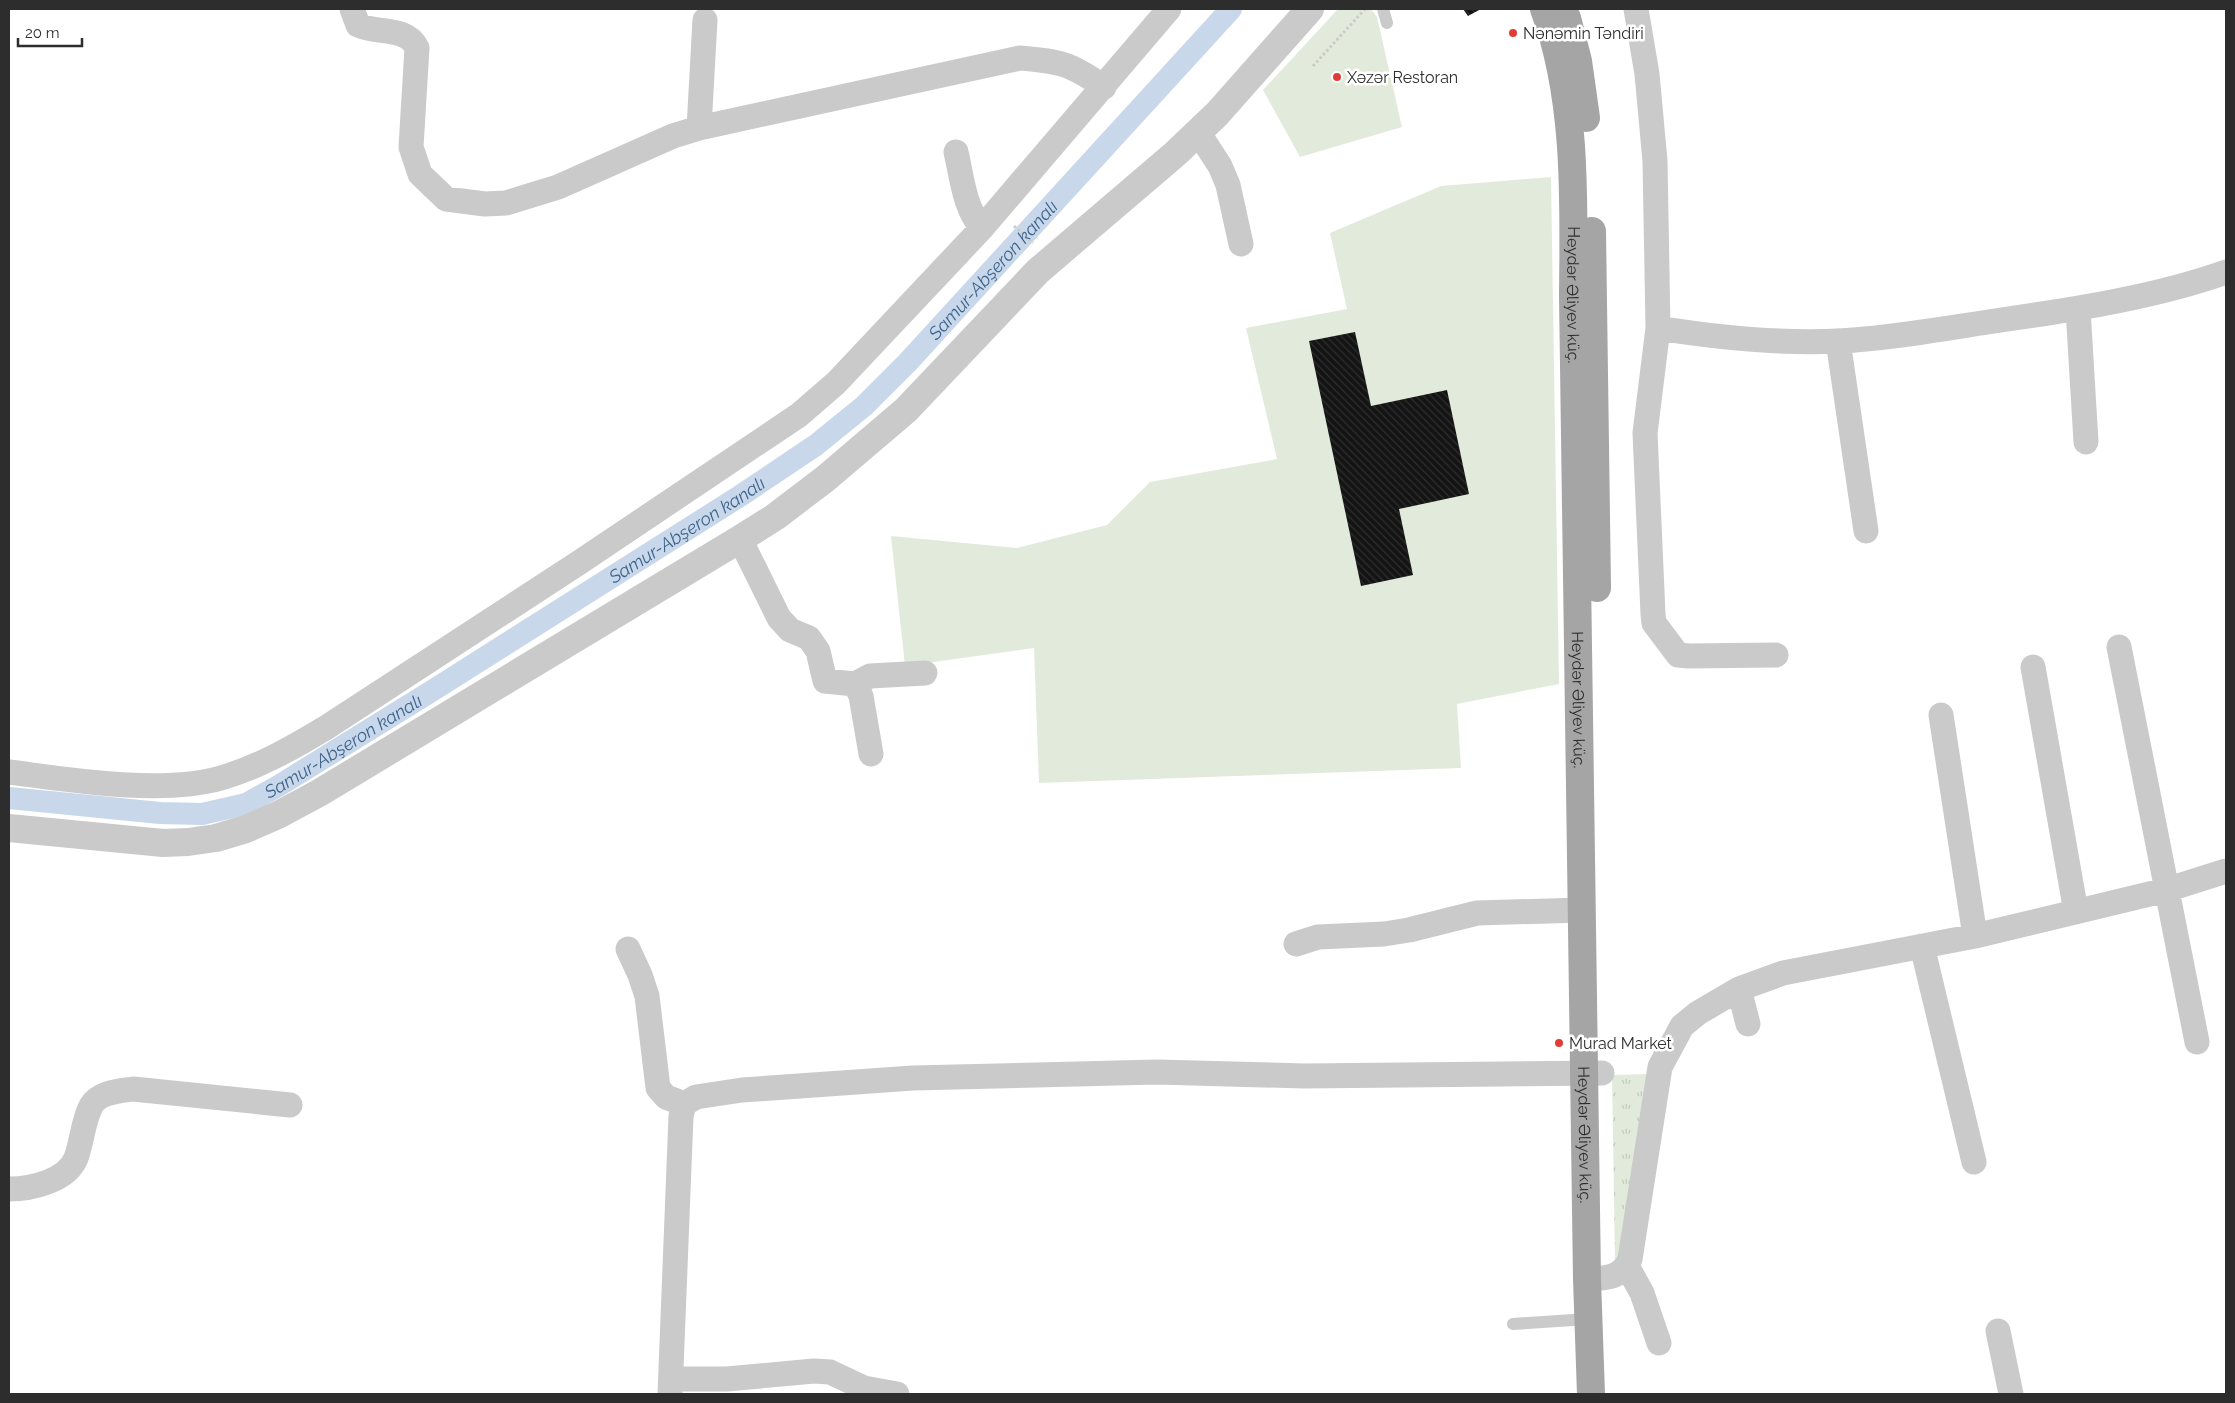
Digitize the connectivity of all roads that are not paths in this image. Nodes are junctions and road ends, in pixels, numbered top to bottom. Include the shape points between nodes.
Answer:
1 (352, 9) edge
2 (1169, 9) edge
3 (1310, 9) edge
4 (1382, 9) edge
5 (1544, 9) edge
6 (1564, 9) edge
7 (1636, 9) edge
8 (705, 20) dead end
9 (1387, 23) dead end
10 (1104, 87) junction
11 (699, 128) junction
12 (1198, 132) junction
13 (956, 152) dead end
14 (982, 228) junction
15 (1242, 244) dead end
16 (2226, 272) edge
17 (2078, 309) junction
18 (1658, 328) junction
19 (1838, 341) junction
20 (2086, 442) dead end
21 (1866, 531) dead end
22 (740, 539) junction
23 (2119, 647) dead end
24 (1776, 655) dead end
25 (2034, 667) dead end
26 (925, 673) dead end
27 (855, 684) junction
28 (1942, 715) dead end
29 (870, 754) dead end
30 (9, 772) edge
31 (9, 828) edge
32 (2226, 871) edge
33 (2166, 890) junction
34 (1582, 910) junction
35 (2076, 912) junction
36 (1975, 936) junction
37 (1296, 944) dead end
38 (1922, 946) junction
39 (628, 950) dead end
40 (1739, 989) junction
41 (1748, 1024) dead end
42 (2197, 1042) dead end
43 (1593, 1073) junction
44 (684, 1104) junction
45 (290, 1105) dead end
46 (1974, 1162) dead end
47 (9, 1189) edge
48 (1606, 1274) junction
49 (1588, 1319) junction
50 (1513, 1324) dead end
51 (1998, 1331) dead end
52 (1659, 1343) dead end
53 (670, 1387) edge
54 (897, 1394) edge
55 (1591, 1394) edge
56 (1608, 1394) edge
57 (2011, 1394) edge

1 - 11 street via 358,25 406,34 417,48 411,147 420,174 446,199 506,204 558,187 673,136
2 - 10 street
3 - 12 street
4 - 9 lane
5 - 34 main road, Heydər Əliyev küç. via 1552,32 1566,108 1574,201
6 - 43 main road, Heydər Əliyev küç. via 1578,61 1591,157
7 - 18 street via 1647,74 1655,160
8 - 11 street
10 - 11 street via 1078,69 1052,60 1020,58
10 - 14 street
12 - 15 street via 1228,185
12 - 22 street via 1038,271 906,410 824,479
13 - 14 street via 968,207 972,218
14 - 30 street via 836,383 799,414 572,567 291,749 221,778 185,785 72,780
16 - 17 street
17 - 19 street
17 - 20 street
18 - 19 street via 1695,334
18 - 24 street via 1645,433 1654,623 1678,654
19 - 21 street
22 - 27 street via 779,618 790,630 809,638 818,651 826,681
22 - 31 street via 319,793 246,830 216,838 163,843
23 - 33 street
25 - 35 street
26 - 27 street via 870,676
27 - 29 street via 861,696
28 - 36 street
32 - 33 street
33 - 35 street
33 - 42 street
34 - 37 street via 1478,913 1409,930 1318,937
34 - 43 main road, Heydər Əliyev küç.
35 - 36 street
36 - 38 street
38 - 40 street via 1783,973
38 - 46 street
39 - 44 street via 647,996 658,1088 666,1097
40 - 41 street
40 - 48 street via 1682,1026 1660,1067 1630,1259
43 - 44 street via 1304,1076 1157,1072 913,1078 742,1090 696,1097
43 - 48 main road, Heydər Əliyev küç.
44 - 53 street
45 - 47 street via 133,1089 109,1092 92,1105 76,1160 65,1174 42,1184
48 - 49 main road, Heydər Əliyev küç.
48 - 52 street via 1642,1293
48 - 56 main road, Heydər Əliyev küç.
49 - 50 lane
49 - 55 main road, Heydər Əliyev küç.
51 - 57 street
53 - 54 street via 814,1371 830,1372 864,1388

